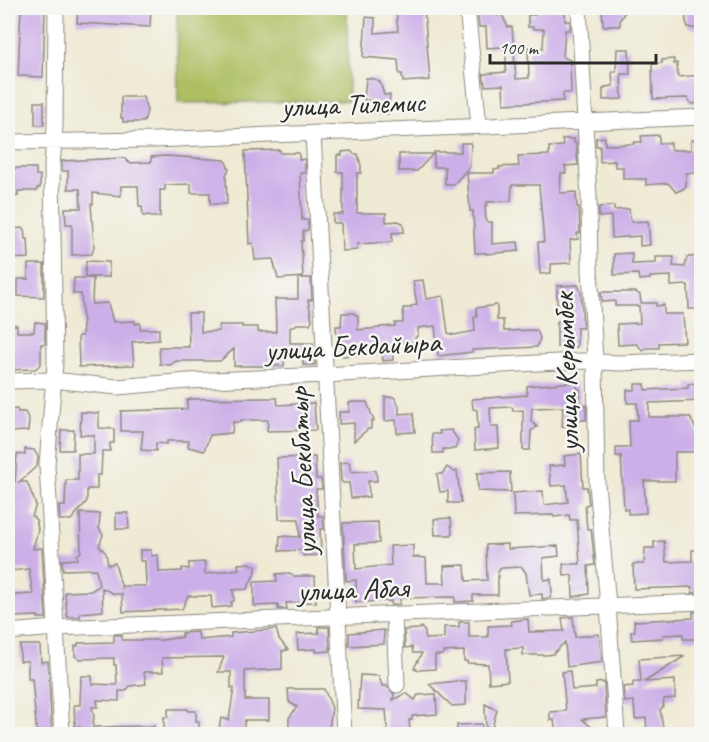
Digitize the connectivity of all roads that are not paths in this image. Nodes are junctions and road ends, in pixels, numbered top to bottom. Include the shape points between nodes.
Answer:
1 (56, 8) edge
2 (467, 8) edge
3 (579, 8) edge
4 (702, 117) edge
5 (584, 122) junction
6 (480, 126) junction
7 (313, 133) junction
8 (54, 141) junction
9 (8, 142) edge
10 (702, 360) edge
11 (595, 361) junction
12 (324, 375) junction
13 (53, 380) junction
14 (8, 381) edge
15 (702, 602) edge
16 (608, 605) junction
17 (394, 615) junction
18 (337, 617) junction
19 (56, 628) junction
20 (8, 632) edge
21 (398, 685) dead end
22 (62, 735) edge
23 (344, 735) edge
24 (617, 735) edge

1 - 8 street
2 - 6 street
3 - 5 street, улица Керымбек
4 - 5 street, улица Тилемис
5 - 6 street, улица Тилемис
5 - 11 street, улица Керымбек
6 - 7 street, улица Тилемис
7 - 8 street, улица Тилемис
7 - 12 street, улица Бекбатыр
8 - 9 street, улица Тилемис
8 - 13 street
10 - 11 street, улица Бекдайыра
11 - 12 street, улица Бекдайыра
11 - 16 street, улица Керымбек via 597,484
12 - 13 street, улица Бекдайыра via 117,387
12 - 18 street, улица Бекбатыр
13 - 14 street, улица Бекдайыра
13 - 19 street via 47,465
15 - 16 street, улица Абая
16 - 17 street, улица Абая
16 - 24 street, улица Керымбек
17 - 18 street, улица Абая
17 - 21 street
18 - 19 street, улица Абая
18 - 23 street, улица Бекбатыр
19 - 20 street, улица Абая
19 - 22 street

